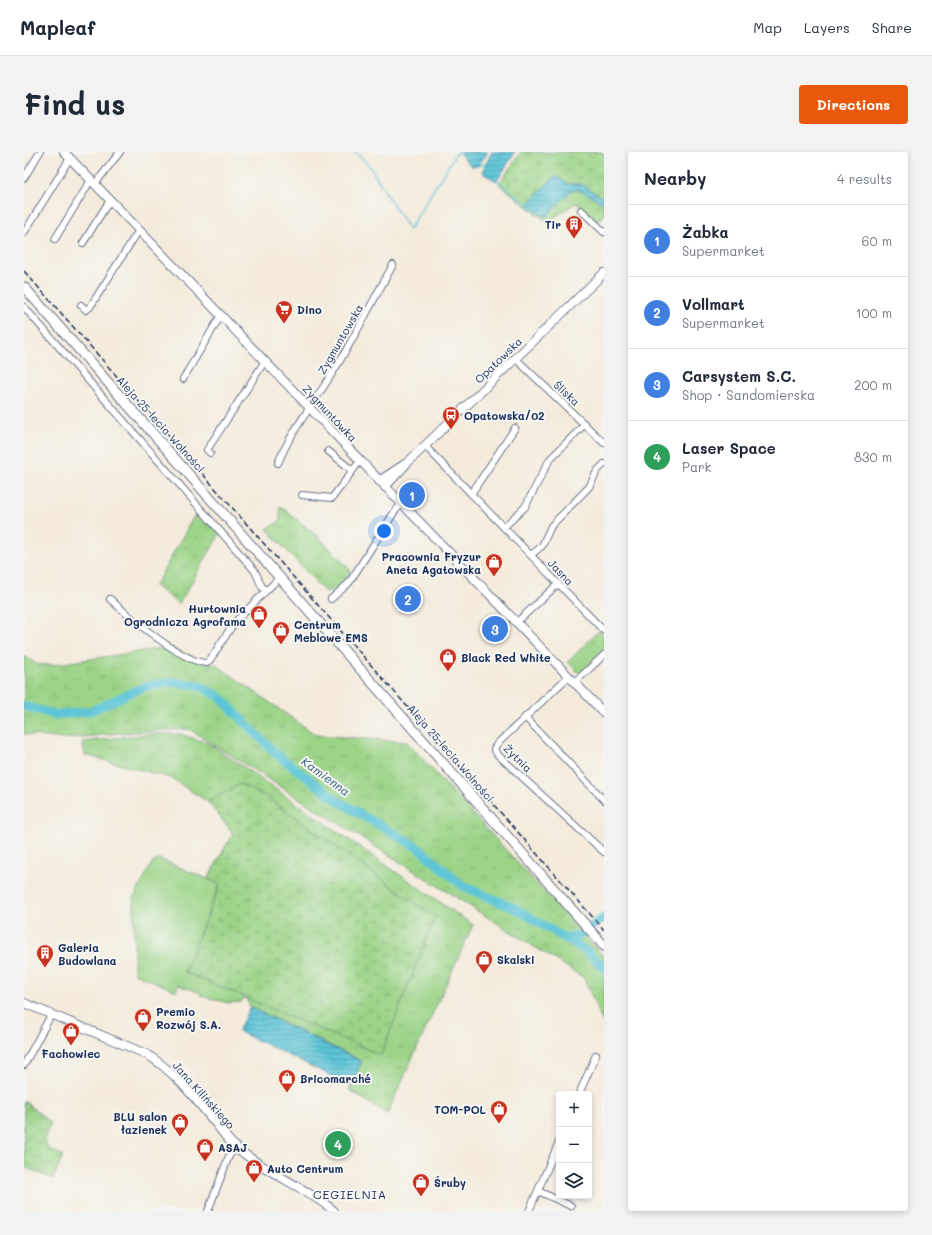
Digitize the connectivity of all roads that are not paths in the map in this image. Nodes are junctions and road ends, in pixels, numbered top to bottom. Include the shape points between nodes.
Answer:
1 (40, 152) edge
2 (120, 152) edge
3 (67, 155) edge
4 (24, 178) edge
5 (93, 182) junction
6 (110, 200) junction
7 (581, 210) dead end
8 (139, 230) junction
9 (24, 232) edge
10 (604, 232) edge
11 (55, 239) dead end
12 (83, 243) dead end
13 (393, 265) dead end
14 (604, 273) edge
15 (24, 287) edge
16 (80, 305) dead end
17 (24, 307) edge
18 (220, 315) junction
19 (515, 358) junction
20 (265, 361) junction
21 (183, 379) dead end
22 (309, 407) junction
23 (585, 424) junction
24 (515, 428) dead end
25 (604, 443) edge
26 (425, 446) junction
27 (328, 451) dead end
28 (210, 453) dead end
29 (360, 461) junction
30 (278, 463) dead end
31 (604, 464) edge
32 (352, 470) junction
33 (382, 484) junction
34 (471, 494) junction
35 (302, 495) dead end
36 (402, 504) junction
37 (504, 527) junction
38 (531, 555) junction
39 (280, 577) junction
40 (558, 584) junction
41 (266, 590) junction
42 (110, 599) dead end
43 (331, 599) dead end
44 (517, 622) junction
45 (604, 631) edge
46 (604, 655) edge
47 (569, 676) junction
48 (575, 682) junction
49 (604, 713) edge
50 (525, 718) junction
51 (604, 800) edge
52 (604, 852) edge
53 (604, 946) edge
54 (24, 1003) edge
55 (51, 1015) junction
56 (596, 1055) dead end
57 (24, 1065) edge
58 (581, 1091) edge
59 (236, 1147) junction
60 (556, 1149) edge
61 (538, 1191) junction
62 (571, 1206) dead end
63 (208, 1211) edge
64 (334, 1211) edge
65 (529, 1211) edge

1 - 4 street
2 - 5 street
3 - 5 street, Zygmuntówka
3 - 9 street, Zygmuntówka
5 - 6 street, Zygmuntówka
5 - 11 street
6 - 8 street, Zygmuntówka
6 - 12 street
7 - 10 street
8 - 16 street via 90,307 86,310
8 - 18 street, Zygmuntówka
13 - 22 street, Zygmuntowska via 360,328
14 - 19 street, Opatowska
15 - 39 main road, Aleja 25-lecia Wolności
17 - 41 street via 256,571
18 - 20 street, Zygmuntówka
18 - 21 street
19 - 23 street, Śliska
19 - 26 street, Opatowska
20 - 22 street, Zygmuntówka
20 - 28 street via 207,450
22 - 29 street, Zygmuntówka
22 - 30 street, Zygmuntowska
23 - 25 street, Śliska
23 - 37 street via 550,459 525,507
24 - 34 street
26 - 33 street, Opatowska
26 - 34 street, Jasna
27 - 32 street
29 - 32 street
29 - 33 street, Zygmuntówka
31 - 38 street via 589,487 551,526 542,546
32 - 35 street via 332,498
33 - 36 street, Zygmuntówka
34 - 37 street, Jasna
36 - 43 street via 349,583
36 - 44 street, Zygmuntówka
37 - 38 street, Jasna
38 - 40 street, Jasna
39 - 41 street
39 - 53 main road, Aleja 25-lecia Wolności
40 - 44 street
40 - 45 street, Jasna
41 - 42 street via 234,623 207,663 170,647
44 - 47 street, Zygmuntówka
46 - 48 street
47 - 48 street, Zygmuntówka
47 - 50 street, Żytnia
48 - 49 street, Zygmuntówka
50 - 51 street
50 - 52 street, Żytnia via 497,744 495,752
54 - 55 street, Jana Kilińskiego
55 - 57 street
55 - 59 street, Jana Kilińskiego via 146,1054 158,1062 175,1076
56 - 58 street
59 - 63 street
59 - 64 street, Jana Kilińskiego via 252,1160 306,1190
60 - 61 street
61 - 62 street
61 - 65 street

